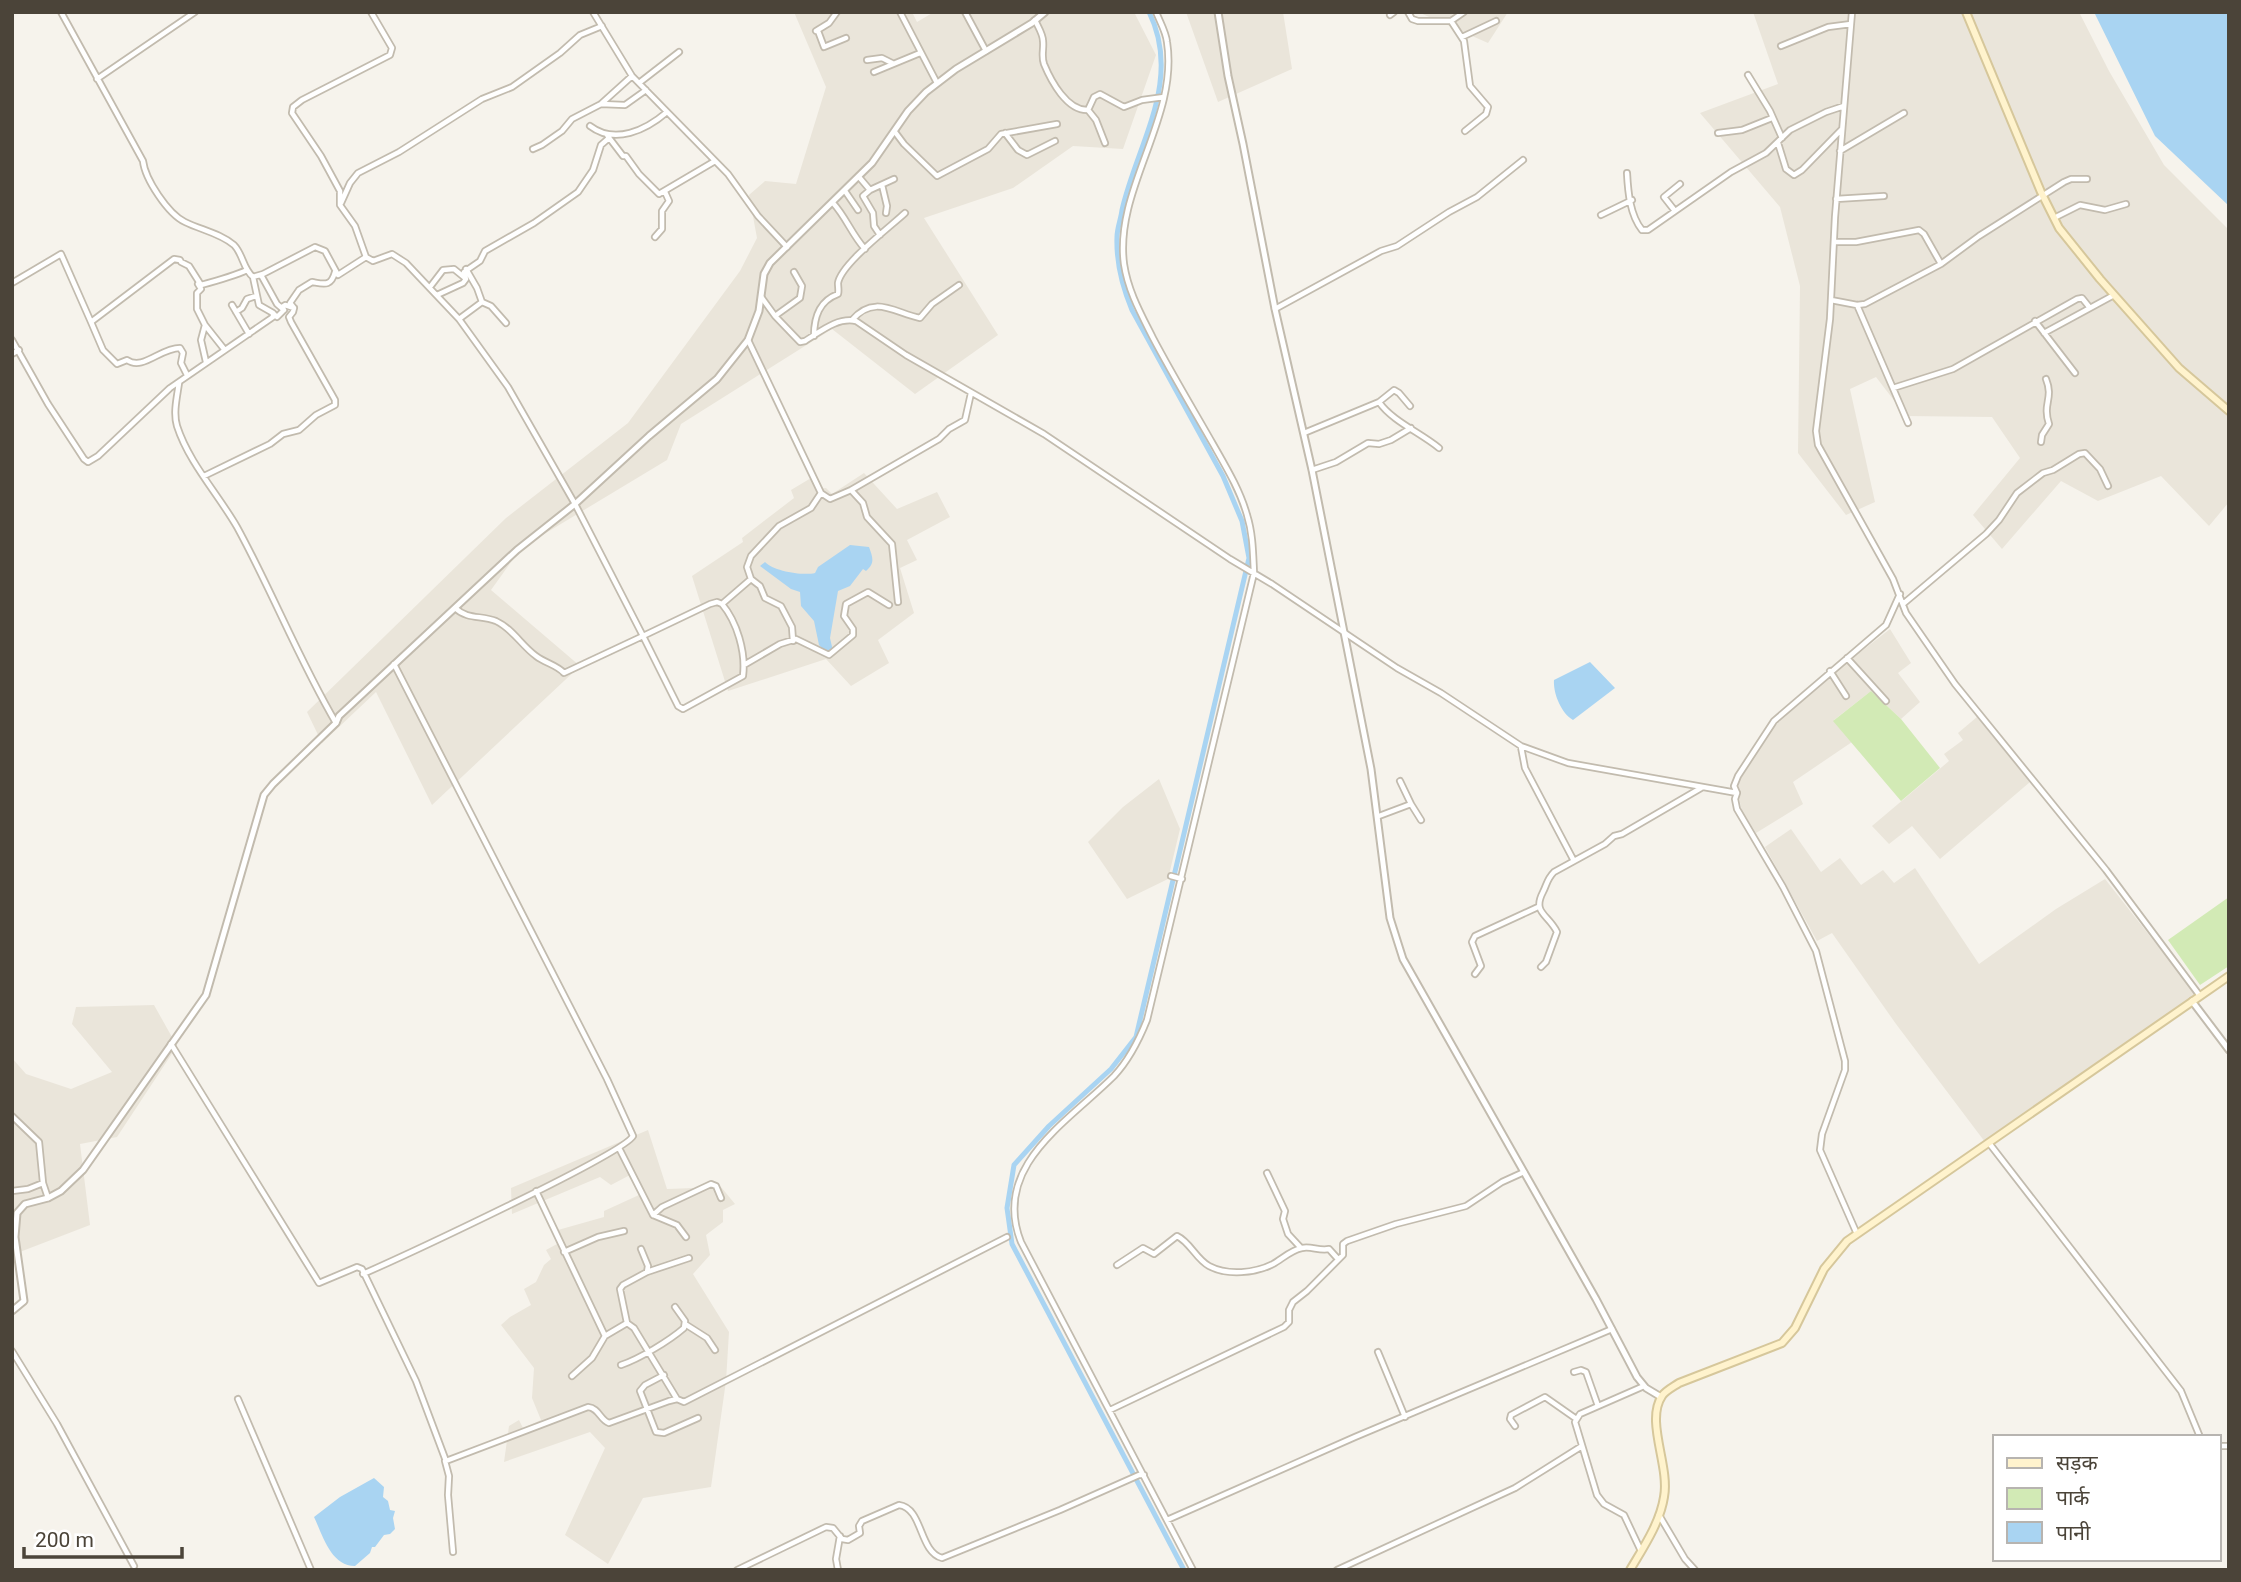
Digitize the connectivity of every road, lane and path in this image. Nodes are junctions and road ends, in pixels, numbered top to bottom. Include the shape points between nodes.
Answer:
1 (61, 12) edge
2 (195, 12) edge
3 (371, 12) edge
4 (593, 12) edge
5 (837, 12) edge
6 (900, 12) edge
7 (965, 12) edge
8 (1045, 12) edge
9 (1156, 12) edge
10 (1218, 12) edge
11 (1408, 12) edge
12 (1464, 12) edge
13 (1852, 12) edge
14 (1966, 12) edge
15 (1035, 20) junction
16 (1451, 21) junction
17 (1496, 21) dead end
18 (1851, 24) junction
19 (602, 26) junction
20 (1462, 37) junction
21 (846, 38) dead end
22 (1781, 46) dead end
23 (986, 51) junction
24 (679, 52) dead end
25 (920, 52) junction
26 (867, 60) dead end
27 (893, 64) junction
28 (874, 72) dead end
29 (1748, 75) dead end
30 (632, 76) junction
31 (97, 79) junction
32 (639, 83) junction
33 (937, 83) junction
34 (646, 90) junction
35 (1163, 97) junction
36 (601, 103) junction
37 (1844, 106) junction
38 (1088, 110) junction
39 (667, 112) junction
40 (1904, 113) dead end
41 (1773, 118) junction
42 (1057, 124) dead end
43 (590, 126) dead end
44 (1842, 128) junction
45 (1465, 131) dead end
46 (895, 132) junction
47 (1004, 133) junction
48 (1718, 134) dead end
49 (608, 136) junction
50 (1055, 141) dead end
51 (1780, 141) junction
52 (1105, 143) dead end
53 (533, 149) dead end
54 (1840, 151) junction
55 (1523, 160) dead end
56 (715, 161) junction
57 (1627, 173) dead end
58 (859, 177) junction
59 (894, 179) dead end
60 (2087, 179) dead end
61 (1680, 184) dead end
62 (882, 185) junction
63 (870, 190) junction
64 (845, 191) junction
65 (665, 192) junction
66 (2042, 195) junction
67 (1884, 196) dead end
68 (1836, 199) junction
69 (1632, 200) junction
70 (833, 202) junction
71 (2126, 204) dead end
72 (340, 205) junction
73 (858, 210) dead end
74 (1675, 211) junction
75 (905, 213) dead end
76 (886, 214) dead end
77 (1601, 215) dead end
78 (2054, 218) junction
79 (880, 235) junction
80 (655, 237) dead end
81 (1833, 242) junction
82 (787, 247) junction
83 (865, 249) junction
84 (366, 257) junction
85 (1941, 264) junction
86 (466, 269) junction
87 (247, 270) junction
88 (335, 272) junction
89 (794, 272) dead end
90 (261, 275) junction
91 (253, 277) junction
92 (466, 279) junction
93 (12, 283) edge
94 (198, 283) junction
95 (960, 285) dead end
96 (430, 286) junction
97 (437, 295) junction
98 (2114, 295) junction
99 (256, 296) junction
100 (762, 298) junction
101 (1831, 300) junction
102 (482, 302) junction
103 (232, 305) dead end
104 (1857, 305) junction
105 (294, 308) junction
106 (1275, 309) junction
107 (2090, 309) junction
108 (284, 310) junction
109 (236, 312) junction
110 (273, 313) junction
111 (775, 316) junction
112 (459, 319) junction
113 (852, 320) junction
114 (2035, 321) junction
115 (91, 322) junction
116 (506, 323) dead end
117 (205, 325) junction
118 (2044, 333) junction
119 (249, 334) junction
120 (814, 336) junction
121 (12, 340) edge
122 (748, 340) junction
123 (224, 349) junction
124 (19, 350) junction
125 (12, 354) edge
126 (206, 362) junction
127 (2075, 373) dead end
128 (187, 375) junction
129 (2046, 379) dead end
130 (175, 385) junction
131 (1892, 388) junction
132 (971, 393) junction
133 (1379, 402) junction
134 (1410, 407) dead end
135 (2229, 411) edge
136 (1908, 423) dead end
137 (1412, 428) junction
138 (1303, 430) junction
139 (2041, 442) dead end
140 (1439, 448) dead end
141 (1312, 470) junction
142 (204, 476) junction
143 (2108, 486) dead end
144 (851, 490) junction
145 (821, 494) junction
146 (575, 504) junction
147 (1251, 572) junction
148 (751, 579) junction
149 (1900, 593) junction
150 (898, 602) dead end
151 (723, 604) junction
152 (1903, 604) junction
153 (889, 605) dead end
154 (454, 607) junction
155 (1345, 634) junction
156 (643, 636) junction
157 (793, 641) junction
158 (1847, 658) junction
159 (393, 663) junction
160 (744, 665) junction
161 (1830, 671) junction
162 (1846, 696) dead end
163 (1886, 701) dead end
164 (336, 723) junction
165 (1521, 746) junction
166 (1400, 781) dead end
167 (1702, 788) junction
168 (1737, 793) junction
169 (1412, 804) junction
170 (1378, 816) junction
171 (1421, 820) dead end
172 (1574, 861) junction
173 (1538, 906) junction
174 (1541, 967) dead end
175 (1475, 974) dead end
176 (2229, 976) edge
177 (2200, 996) junction
178 (2192, 1001) junction
179 (171, 1044) junction
180 (2229, 1050) edge
181 (12, 1116) edge
182 (1989, 1143) junction
183 (619, 1148) junction
184 (1524, 1172) junction
185 (1267, 1173) dead end
186 (43, 1183) junction
187 (12, 1191) edge
188 (536, 1191) junction
189 (48, 1198) junction
190 (721, 1198) dead end
191 (653, 1215) junction
192 (624, 1231) dead end
193 (1857, 1234) junction
194 (686, 1237) dead end
195 (1007, 1237) dead end
196 (1301, 1248) junction
197 (641, 1249) dead end
198 (564, 1252) junction
199 (689, 1258) dead end
200 (1338, 1259) junction
201 (1117, 1265) dead end
202 (647, 1272) junction
203 (363, 1274) junction
204 (676, 1307) dead end
205 (12, 1311) edge
206 (627, 1323) junction
207 (685, 1324) junction
208 (1612, 1329) junction
209 (605, 1336) junction
210 (715, 1350) dead end
211 (12, 1351) edge
212 (647, 1352) junction
213 (1378, 1352) dead end
214 (621, 1365) dead end
215 (1574, 1372) dead end
216 (664, 1375) junction
217 (572, 1376) dead end
218 (1644, 1386) junction
219 (1661, 1397) junction
220 (238, 1399) dead end
221 (677, 1399) junction
222 (1598, 1406) junction
223 (648, 1410) junction
224 (1110, 1410) junction
225 (1405, 1417) junction
226 (698, 1418) dead end
227 (1575, 1418) junction
228 (1514, 1426) dead end
229 (2199, 1435) edge
230 (1582, 1446) junction
231 (445, 1461) junction
232 (1142, 1475) junction
233 (1659, 1515) junction
234 (1167, 1520) junction
235 (840, 1536) junction
236 (1641, 1551) junction
237 (453, 1552) dead end
238 (135, 1566) dead end
239 (311, 1570) edge
240 (737, 1570) edge
241 (838, 1570) edge
242 (1194, 1570) edge
243 (1337, 1570) edge
244 (1630, 1570) edge
245 (1695, 1570) edge

1 - 31 street
2 - 31 street
3 - 72 street via 392,48 390,55 302,100 292,110 340,191
4 - 19 street
5 - 21 street via 816,31 824,47
6 - 25 street
7 - 23 street
8 - 15 street
9 - 35 street via 1167,41
10 - 106 street
11 - 16 street via 1418,21
12 - 16 street
13 - 18 street
14 - 66 main road
15 - 23 street
15 - 38 street via 1043,38 1044,65 1056,86 1072,105
16 - 20 street
17 - 20 street
18 - 22 street via 1828,27
18 - 37 street
19 - 30 street
19 - 72 street via 580,36 512,87 482,99 358,173
20 - 45 street via 1470,86 1488,107
23 - 33 street
24 - 32 street
25 - 27 street
25 - 33 street
26 - 27 street via 882,58
27 - 28 street
29 - 41 street
30 - 32 street
30 - 36 street
31 - 87 street via 143,161 149,183 185,222 231,243
32 - 34 street
33 - 46 street via 915,102
34 - 36 street via 625,105
34 - 39 street
35 - 38 street via 1124,107 1100,94
35 - 147 street via 1128,215 1123,256 1126,274 1160,350 1230,472 1248,520
36 - 53 street
37 - 44 street
37 - 51 street via 1790,130
38 - 52 street
39 - 49 street via 631,134
39 - 56 street
40 - 54 street
41 - 48 street
41 - 51 street
42 - 47 street
43 - 49 street
44 - 51 street via 1794,175 1786,169
44 - 54 street
46 - 47 street via 937,176 988,149
46 - 58 street
47 - 50 street via 1027,155
49 - 65 street via 656,193
49 - 86 street via 578,192 485,251 480,261
51 - 74 street
54 - 68 street
55 - 106 street via 1477,197 1397,246
56 - 65 street
56 - 82 street
57 - 69 street
58 - 63 street
58 - 64 street
59 - 62 street
60 - 66 street via 2071,179
61 - 74 street via 1664,197
62 - 63 street
62 - 76 street
63 - 79 street via 863,198
64 - 70 street
64 - 73 street
65 - 80 street via 669,201 662,211 662,229
66 - 78 main road
66 - 85 street
67 - 68 street
68 - 81 street
69 - 74 street via 1642,230
69 - 77 street
70 - 82 street
70 - 83 street
71 - 78 street via 2105,210 2080,205
72 - 84 street via 355,226
75 - 79 street
78 - 98 main road
79 - 83 street
81 - 85 street via 1919,230
81 - 101 street
82 - 100 street via 766,269
83 - 120 street via 842,275 838,295 817,312
84 - 88 street via 338,275
84 - 96 street via 373,261 388,254 396,256
85 - 104 street
86 - 92 street
86 - 102 street
87 - 91 street
87 - 94 street
88 - 90 street via 325,251 315,247
88 - 105 street via 326,285 312,282 299,290 290,303
89 - 111 street via 802,286 800,299
90 - 91 street
90 - 108 street
91 - 99 street
92 - 96 street via 454,269 443,270
92 - 97 street
93 - 115 street via 61,254
94 - 115 street via 189,266 174,259
94 - 117 street via 197,309
95 - 113 street via 920,318 876,307 860,311
96 - 97 street
97 - 112 street
98 - 107 street
98 - 135 main road via 2179,368
99 - 109 street
99 - 110 street via 261,307
100 - 111 street
100 - 122 street
101 - 104 street
101 - 149 street via 1818,445
102 - 112 street
102 - 116 street
103 - 109 street
104 - 131 street
105 - 108 street via 285,305
105 - 142 street via 291,322 335,405 299,430
106 - 138 street
107 - 114 street via 2079,298
107 - 118 street
108 - 110 street via 277,317
109 - 119 street
110 - 119 street
111 - 120 street via 797,340
112 - 146 street via 508,387
113 - 120 street via 837,322
113 - 132 street
114 - 118 street
114 - 131 street via 1953,369
115 - 128 street via 103,350 117,364 127,360 141,365 154,355 180,348
117 - 123 street
117 - 126 street via 201,340
118 - 127 street
119 - 123 street
121 - 124 street
122 - 145 street
122 - 146 street via 717,379
123 - 126 street
124 - 125 street
124 - 130 street via 48,404 88,462
126 - 128 street
128 - 130 street
129 - 139 street via 2051,393 2045,409 2049,424
130 - 142 street via 176,425
131 - 136 street
132 - 144 street via 963,421
132 - 147 street via 1044,434
133 - 134 street via 1394,390
133 - 137 street via 1388,414
133 - 138 street
137 - 140 street
137 - 141 street
138 - 141 street
141 - 155 street
142 - 164 street via 237,529
143 - 152 street via 2083,452 2043,473 2017,493 1996,524
144 - 145 street via 833,499
144 - 150 street via 863,503 867,517 892,544
145 - 148 street via 811,508 779,526 751,556 747,567
146 - 154 street
146 - 156 street
147 - 155 street
147 - 224 street via 1177,877 1154,997 1140,1038 1115,1074 1031,1157 1018,1183 1015,1203 1021,1242
148 - 151 street
148 - 157 street via 765,598 781,606 792,627
149 - 152 street
149 - 158 street via 1886,625
151 - 156 street via 710,604
151 - 160 street via 736,624
152 - 177 street via 1955,684 2106,870
153 - 157 street via 868,592 846,604 844,615 853,635 830,655
154 - 156 street via 467,616 508,627 526,648 564,673
154 - 159 street
155 - 165 street
155 - 170 street
156 - 160 street via 683,709 742,678
157 - 160 street
158 - 161 street
158 - 163 street
159 - 164 street
159 - 183 street via 632,1132 632,1139
161 - 162 street
161 - 168 street via 1774,721 1738,776
164 - 179 street via 264,795 206,995
165 - 167 street via 1568,763
165 - 172 street via 1525,768
166 - 169 street
167 - 168 street
167 - 172 street
168 - 193 street via 1737,809 1816,951 1834,1015 1845,1070 1820,1150
169 - 170 street
169 - 171 street
170 - 184 street via 1390,918 1404,959
172 - 173 street via 1548,878
173 - 174 street via 1557,932
173 - 175 street via 1475,936 1472,942 1481,966
176 - 177 main road
177 - 178 main road
178 - 180 street
178 - 182 main road
179 - 189 street via 83,1170
179 - 203 street via 319,1283 359,1267
181 - 186 street via 39,1142
182 - 193 main road
182 - 229 street via 2181,1391
183 - 188 street
183 - 191 street
184 - 200 street via 1466,1206 1347,1241
184 - 208 street
185 - 196 street via 1285,1211 1288,1234
186 - 187 street
186 - 189 street
188 - 198 street
188 - 203 street
189 - 205 street via 25,1204 17,1213 15,1237 24,1301
190 - 191 street via 711,1184
191 - 194 street via 677,1225
192 - 198 street
193 - 219 main road via 1824,1269 1795,1328 1782,1343 1679,1383
195 - 221 street via 684,1402
196 - 200 street via 1329,1250
196 - 201 street via 1248,1272 1221,1270 1208,1265 1177,1236 1154,1254 1143,1248
197 - 202 street
198 - 209 street
199 - 202 street
200 - 224 street via 1293,1302 1284,1327
202 - 206 street via 620,1289
203 - 231 street via 416,1381
204 - 207 street
206 - 209 street
206 - 212 street
207 - 210 street via 707,1338
207 - 212 street
208 - 218 street
208 - 225 street
209 - 217 street via 592,1358
211 - 238 street
212 - 214 street via 639,1360
212 - 216 street
213 - 225 street
215 - 222 street via 1586,1372
216 - 221 street
216 - 223 street via 640,1391
218 - 219 street
218 - 222 street
219 - 233 main road via 1655,1414 1666,1479
220 - 239 street
221 - 223 street
222 - 227 street
223 - 226 street via 660,1434
223 - 231 street via 609,1423 588,1407
224 - 232 street
225 - 234 street
227 - 228 street via 1545,1397 1511,1415
227 - 230 street
230 - 236 street via 1597,1495 1624,1515
230 - 243 street via 1515,1488
231 - 237 street
232 - 234 street
232 - 235 street via 942,1558 932,1552 912,1514 902,1505 862,1521 860,1533 852,1539
233 - 236 main road
233 - 245 street
234 - 242 street
235 - 240 street via 826,1527
235 - 241 street
236 - 244 main road

